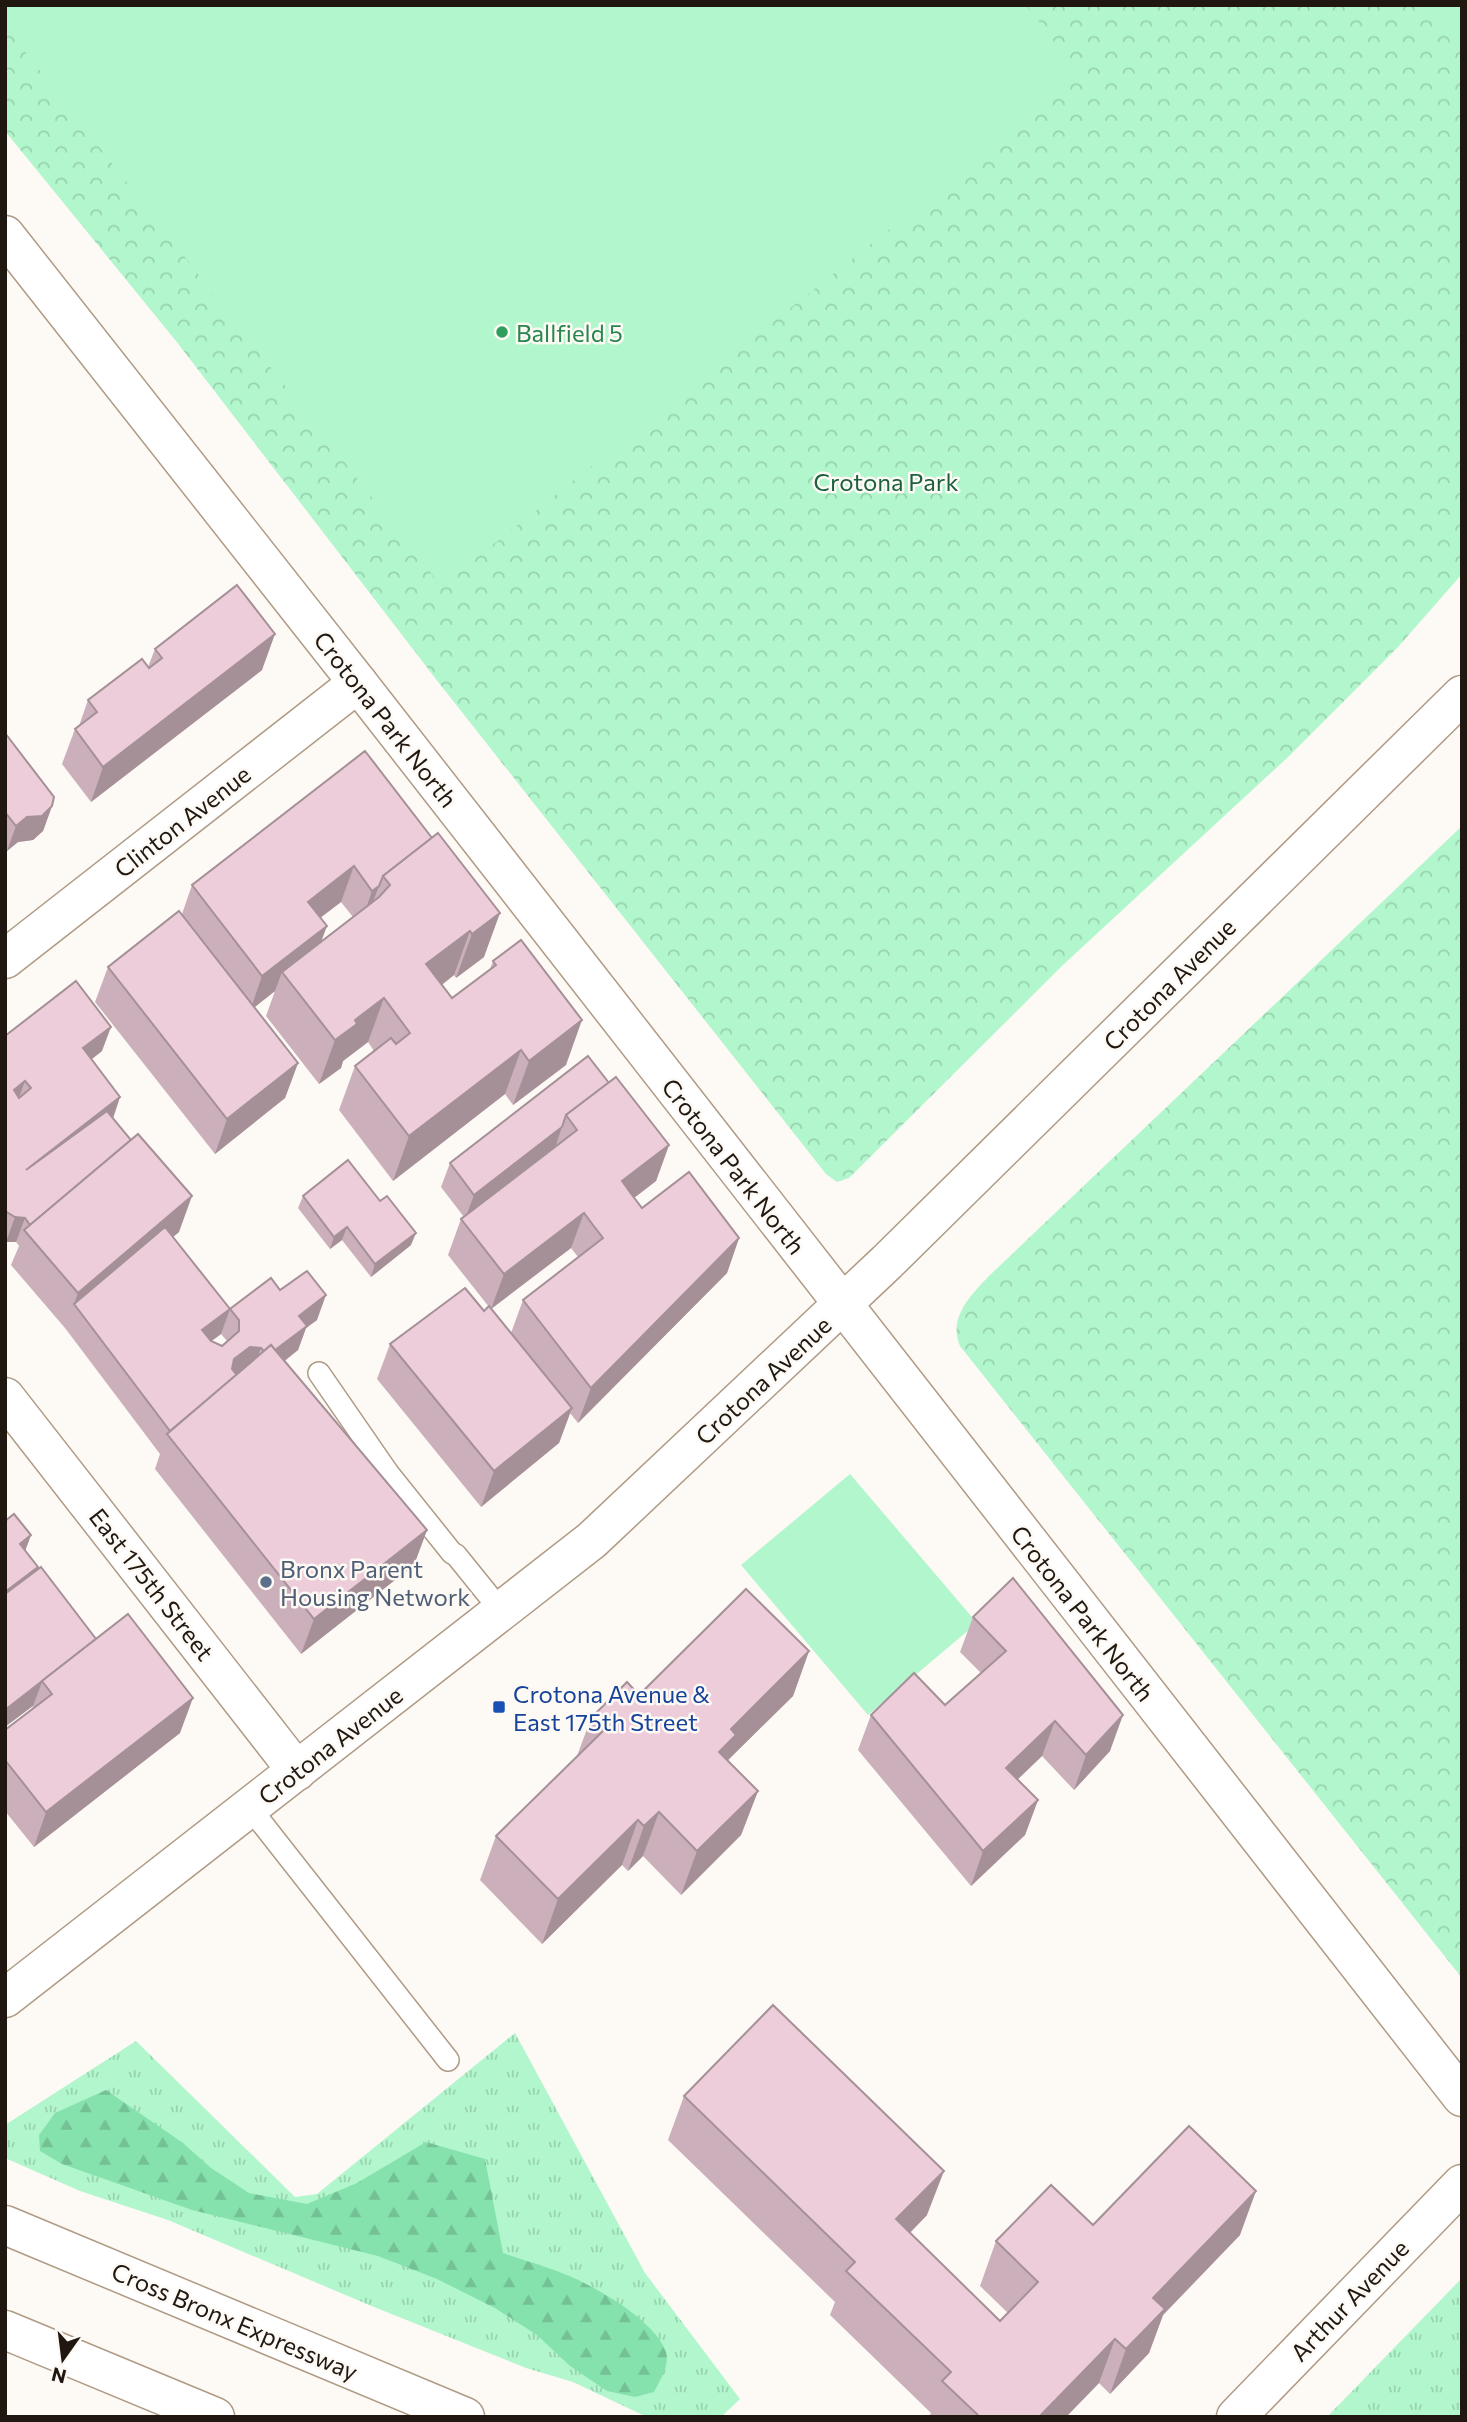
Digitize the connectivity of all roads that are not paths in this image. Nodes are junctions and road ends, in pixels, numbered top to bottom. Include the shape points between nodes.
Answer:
1 (5, 236) edge
2 (358, 683) junction
3 (1462, 695) edge
4 (5, 959) edge
5 (843, 1304) junction
6 (319, 1373) dead end
7 (5, 1397) edge
8 (502, 1612) junction
9 (297, 1771) junction
10 (250, 1808) junction
11 (5, 1998) edge
12 (448, 2060) dead end
13 (1462, 2097) edge
14 (1462, 2184) edge
15 (5, 2225) edge
16 (5, 2330) edge
17 (215, 2417) edge
18 (465, 2417) edge
19 (1236, 2417) edge

1 - 2 main road, Crotona Park North
2 - 4 main road, Clinton Avenue
2 - 5 main road, Crotona Park North
3 - 5 main road, Crotona Avenue
5 - 8 main road, Crotona Avenue via 613,1521
5 - 13 main road, Crotona Park North
6 - 8 lane via 388,1472
7 - 9 main road, East 175th Street
8 - 9 main road, Crotona Avenue
9 - 10 main road, Crotona Avenue
10 - 11 main road, Crotona Avenue
10 - 12 lane
14 - 19 main road, Arthur Avenue
15 - 18 main road, Cross Bronx Expressway
16 - 17 main road

